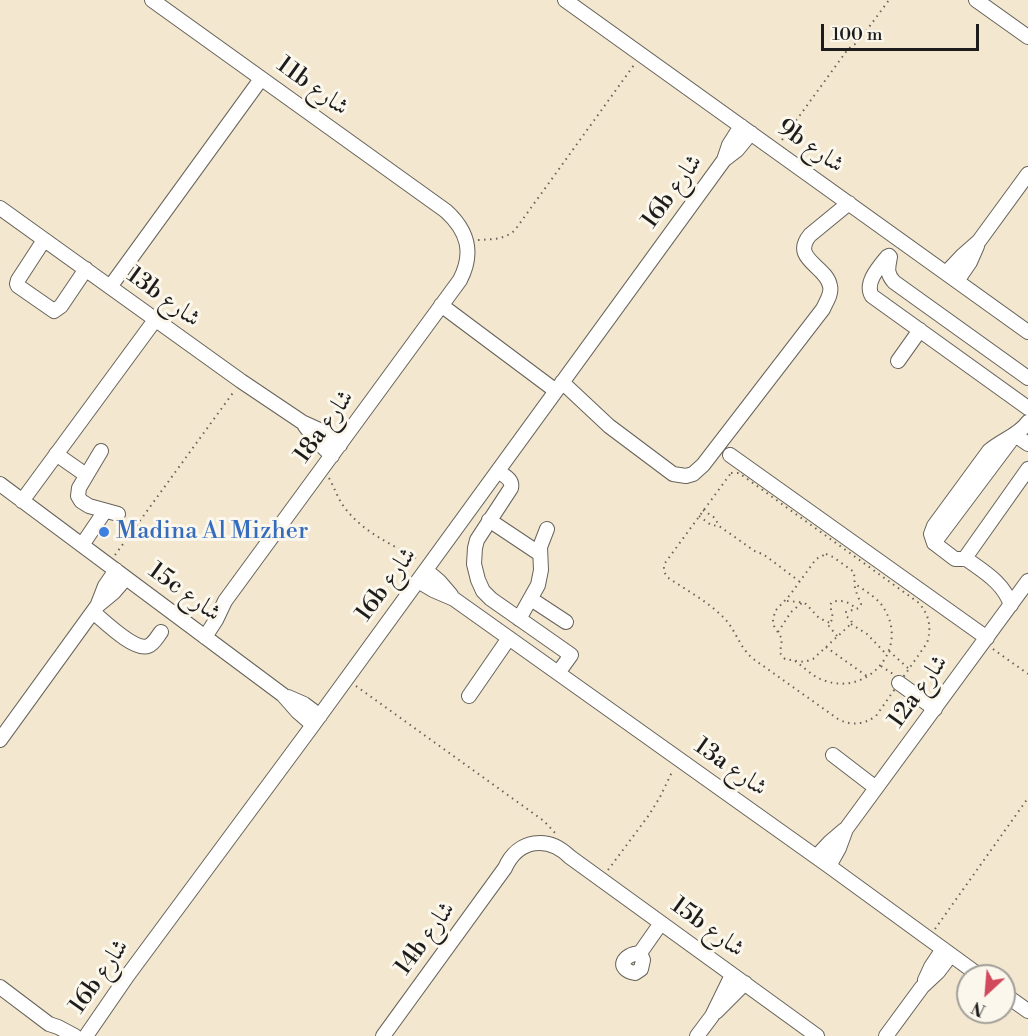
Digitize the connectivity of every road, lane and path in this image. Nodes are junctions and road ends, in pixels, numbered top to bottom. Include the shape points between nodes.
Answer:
1 (152, 0) edge
2 (565, 0) edge
3 (889, 0) edge
4 (976, 0) edge
5 (1028, 37) edge
6 (641, 55) junction
7 (261, 79) junction
8 (746, 130) junction
9 (775, 149) junction
10 (1028, 174) edge
11 (849, 203) junction
12 (0, 208) edge
13 (44, 240) junction
14 (900, 240) junction
15 (471, 241) junction
16 (889, 256) junction
17 (86, 270) junction
18 (952, 277) junction
19 (894, 282) junction
20 (110, 287) junction
21 (872, 296) junction
22 (441, 305) junction
23 (155, 320) junction
24 (920, 330) junction
25 (1028, 332) edge
26 (898, 361) dead end
27 (1028, 378) edge
28 (241, 381) junction
29 (559, 386) junction
30 (1028, 408) edge
31 (1028, 423) edge
32 (1015, 435) junction
33 (1028, 444) edge
34 (336, 450) junction
35 (101, 451) dead end
36 (56, 454) junction
37 (730, 455) dead end
38 (1028, 469) edge
39 (321, 470) junction
40 (498, 471) junction
41 (86, 475) junction
42 (0, 484) edge
43 (22, 501) junction
44 (703, 510) junction
45 (699, 516) junction
46 (489, 520) junction
47 (718, 526) junction
48 (547, 529) dead end
49 (82, 545) junction
50 (540, 554) junction
51 (966, 558) junction
52 (117, 571) junction
53 (424, 572) junction
54 (800, 581) junction
55 (997, 581) junction
56 (1027, 583) edge
57 (855, 584) junction
58 (531, 599) junction
59 (785, 601) junction
60 (803, 602) junction
61 (1011, 605) junction
62 (95, 609) junction
63 (856, 609) junction
64 (519, 619) junction
65 (566, 622) dead end
66 (830, 624) junction
67 (850, 624) junction
68 (161, 632) dead end
69 (778, 632) junction
70 (201, 634) junction
71 (837, 637) junction
72 (509, 638) junction
73 (985, 640) junction
74 (826, 647) junction
75 (888, 653) junction
76 (795, 661) junction
77 (909, 669) junction
78 (558, 673) junction
79 (1028, 674) edge
80 (868, 677) junction
81 (347, 679) junction
82 (899, 683) junction
83 (469, 696) dead end
84 (934, 709) junction
85 (316, 720) junction
86 (0, 740) edge
87 (834, 755) dead end
88 (680, 760) junction
89 (876, 788) junction
90 (1028, 798) edge
91 (846, 829) junction
92 (556, 835) dead end
93 (534, 847) joint
94 (816, 857) junction
95 (829, 866) junction
96 (600, 879) junction
97 (661, 923) junction
98 (928, 938) junction
99 (947, 952) junction
100 (640, 953) dead end
101 (964, 964) edge
102 (732, 975) junction
103 (745, 983) junction
104 (0, 987) edge
105 (712, 1016) junction
106 (49, 1024) junction
107 (58, 1036) edge
108 (75, 1036) edge
109 (86, 1036) edge
110 (383, 1036) edge
111 (697, 1036) edge
112 (817, 1036) edge
113 (886, 1036) edge

1 - 7 street, 11b شارع
2 - 6 street, 9b شارع
3 - 9 path
4 - 5 street
6 - 8 street, 9b شارع
6 - 15 path via 515,230 500,239
7 - 15 street, 11b شارع via 454,214 467,225
7 - 20 street
8 - 9 street, 9b شارع
8 - 29 street, 16b شارع via 737,150 724,160
9 - 11 street, 9b شارع
10 - 18 street via 979,242 962,256
11 - 14 street, 9b شارع
11 - 29 street via 810,235 804,246 807,258 830,286 823,309 693,474 673,474
12 - 13 street, 13b شارع
13 - 17 street, 13b شارع
13 - 17 street via 18,286 54,311
14 - 16 street
14 - 18 street, 9b شارع
15 - 22 street, 18a شارع via 460,280
16 - 19 street via 887,267
16 - 21 street via 870,283
17 - 20 street, 13b شارع
18 - 25 street, 9b شارع
19 - 21 street
19 - 27 street
20 - 23 street, 13b شارع
21 - 24 street
22 - 29 street
22 - 34 street, 18a شارع
23 - 28 street, 13b شارع
23 - 36 street
24 - 26 street
24 - 30 street
28 - 34 street, 13b شارع via 302,422 317,441
28 - 52 path
29 - 40 street, 16b شارع
31 - 32 street
32 - 33 street
32 - 51 street via 989,451 934,526 934,543 955,559
34 - 39 street, 18a شارع
35 - 41 street
36 - 41 street
36 - 43 street
37 - 73 street
38 - 51 street
39 - 53 path via 359,523
39 - 70 street, 18a شارع via 225,601 209,615
40 - 46 street via 510,480 512,488
40 - 53 street, 16b شارع
41 - 49 street via 78,490 79,499 112,513
42 - 43 street, 15c شارع
43 - 49 street, 15c شارع
44 - 45 path
44 - 47 path via 715,518
44 - 77 path via 729,474 739,473 919,603 928,617 930,634
45 - 47 path
45 - 82 path via 665,563 665,574 724,618 752,658 850,724 864,723 876,716
46 - 50 street
46 - 64 street via 475,548 475,572 487,595
47 - 54 path
48 - 50 street
49 - 52 street, 15c شارع
50 - 58 street via 540,578
51 - 55 street
52 - 62 street via 114,592
52 - 70 street, 15c شارع
53 - 72 street, 13a شارع via 433,590 454,598
53 - 81 street, 16b شارع
54 - 57 path via 816,559 826,554 854,572
54 - 59 path
55 - 56 street
55 - 61 street
56 - 61 street, 12a شارع
57 - 63 path via 861,602
57 - 75 path via 885,610 891,633
58 - 64 street
58 - 65 street
59 - 60 path
59 - 69 path via 774,616
60 - 66 path
60 - 69 path
61 - 73 street, 12a شارع
62 - 68 street via 121,635 141,647 152,644
62 - 86 street
63 - 66 path via 846,602 832,602
63 - 67 path via 846,613
64 - 78 street via 571,655
66 - 71 path
67 - 71 path
67 - 75 path
69 - 76 path via 782,639 781,656
70 - 85 street, 15c شارع via 283,695 298,712
71 - 74 path
72 - 78 street, 13a شارع
72 - 83 street
73 - 79 path
73 - 84 street, 12a شارع
74 - 76 path via 810,660
74 - 80 path
75 - 77 path
75 - 80 path
76 - 80 path via 813,675 834,683
77 - 82 path
78 - 88 street, 13a شارع
81 - 85 street, 16b شارع
81 - 92 path via 544,820
82 - 84 street
84 - 89 street, 12a شارع
85 - 109 street, 16b شارع
87 - 89 street
88 - 94 street, 13a شارع
88 - 96 path via 649,815
89 - 91 street, 12a شارع
90 - 98 path
91 - 94 street, 12a شارع
91 - 95 street, 12a شارع
93 - 96 street, 15b شارع via 570,857
93 - 110 street, 14b شارع via 519,849 508,861
94 - 95 street, 13a شارع
95 - 98 street, 13a شارع
96 - 97 street, 15b شارع
97 - 100 street
97 - 102 street, 15b شارع
98 - 99 street, 13a شارع
99 - 101 street, 13a شارع
99 - 113 street via 938,972
102 - 103 street, 15b شارع
102 - 105 street
103 - 105 street
103 - 112 street, 15b شارع
104 - 106 street
105 - 111 street
106 - 107 street
106 - 108 street

